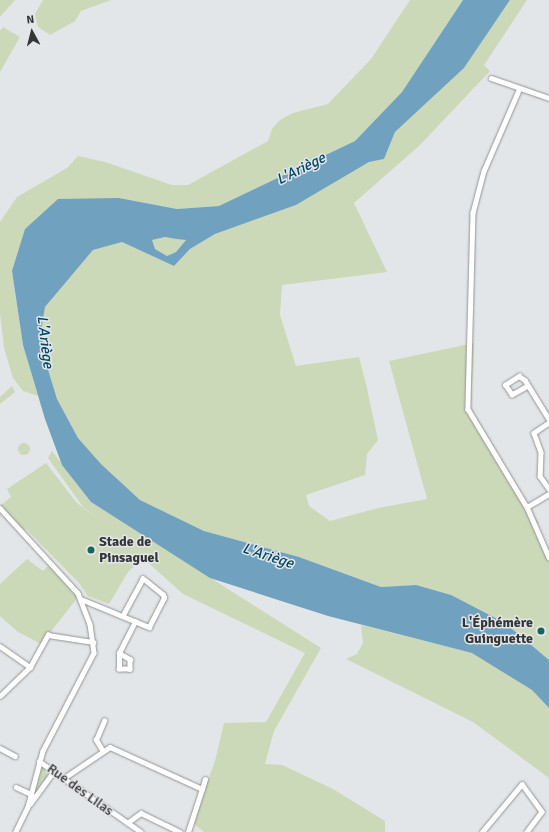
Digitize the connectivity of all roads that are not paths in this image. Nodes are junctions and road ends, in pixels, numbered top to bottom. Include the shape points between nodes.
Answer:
1 (491, 78) dead end
2 (520, 88) junction
3 (549, 98) edge
4 (528, 386) junction
5 (549, 419) edge
6 (549, 423) edge
7 (549, 489) edge
8 (549, 494) edge
9 (527, 507) junction
10 (0, 508) edge
11 (549, 557) edge
12 (81, 599) junction
13 (95, 604) junction
14 (86, 611) junction
15 (123, 616) junction
16 (135, 622) junction
17 (93, 642) junction
18 (0, 646) edge
19 (119, 653) dead end
20 (30, 667) junction
21 (0, 696) edge
22 (104, 721) dead end
23 (0, 748) edge
24 (102, 750) junction
25 (15, 756) dead end
26 (39, 760) junction
27 (54, 771) junction
28 (64, 778) junction
29 (205, 779) dead end
30 (16, 787) dead end
31 (202, 789) junction
32 (31, 794) junction
33 (28, 807) junction
34 (127, 823) junction
35 (16, 832) edge
36 (140, 832) edge
37 (180, 832) edge
38 (188, 832) edge
39 (482, 832) edge
40 (527, 832) edge

1 - 2 street
2 - 3 street
2 - 9 street via 484,171 473,214 468,409
4 - 4 street via 519,376 505,385 512,394
4 - 5 street
6 - 7 street via 534,433 541,452 540,476
8 - 9 street
9 - 11 street
10 - 12 street via 70,582
12 - 13 street
12 - 14 street
13 - 14 street
13 - 15 street
14 - 17 street
15 - 16 street
15 - 16 street via 141,581 145,580 164,598 151,625 146,627
16 - 19 street
17 - 20 street via 48,635
17 - 26 street via 94,653 88,667
18 - 20 street
20 - 21 street
22 - 24 street via 96,740
23 - 25 street
24 - 28 street
24 - 31 street via 110,746
26 - 27 street, Rue des Lilas
26 - 32 street
27 - 28 street, Rue des Lilas
27 - 33 street
28 - 34 street, Rue des Lilas
29 - 31 street
30 - 32 street
31 - 38 street
32 - 33 street
33 - 35 street
34 - 36 street, Rue des Lilas
34 - 37 street via 141,814
39 - 40 street via 524,782 542,812

